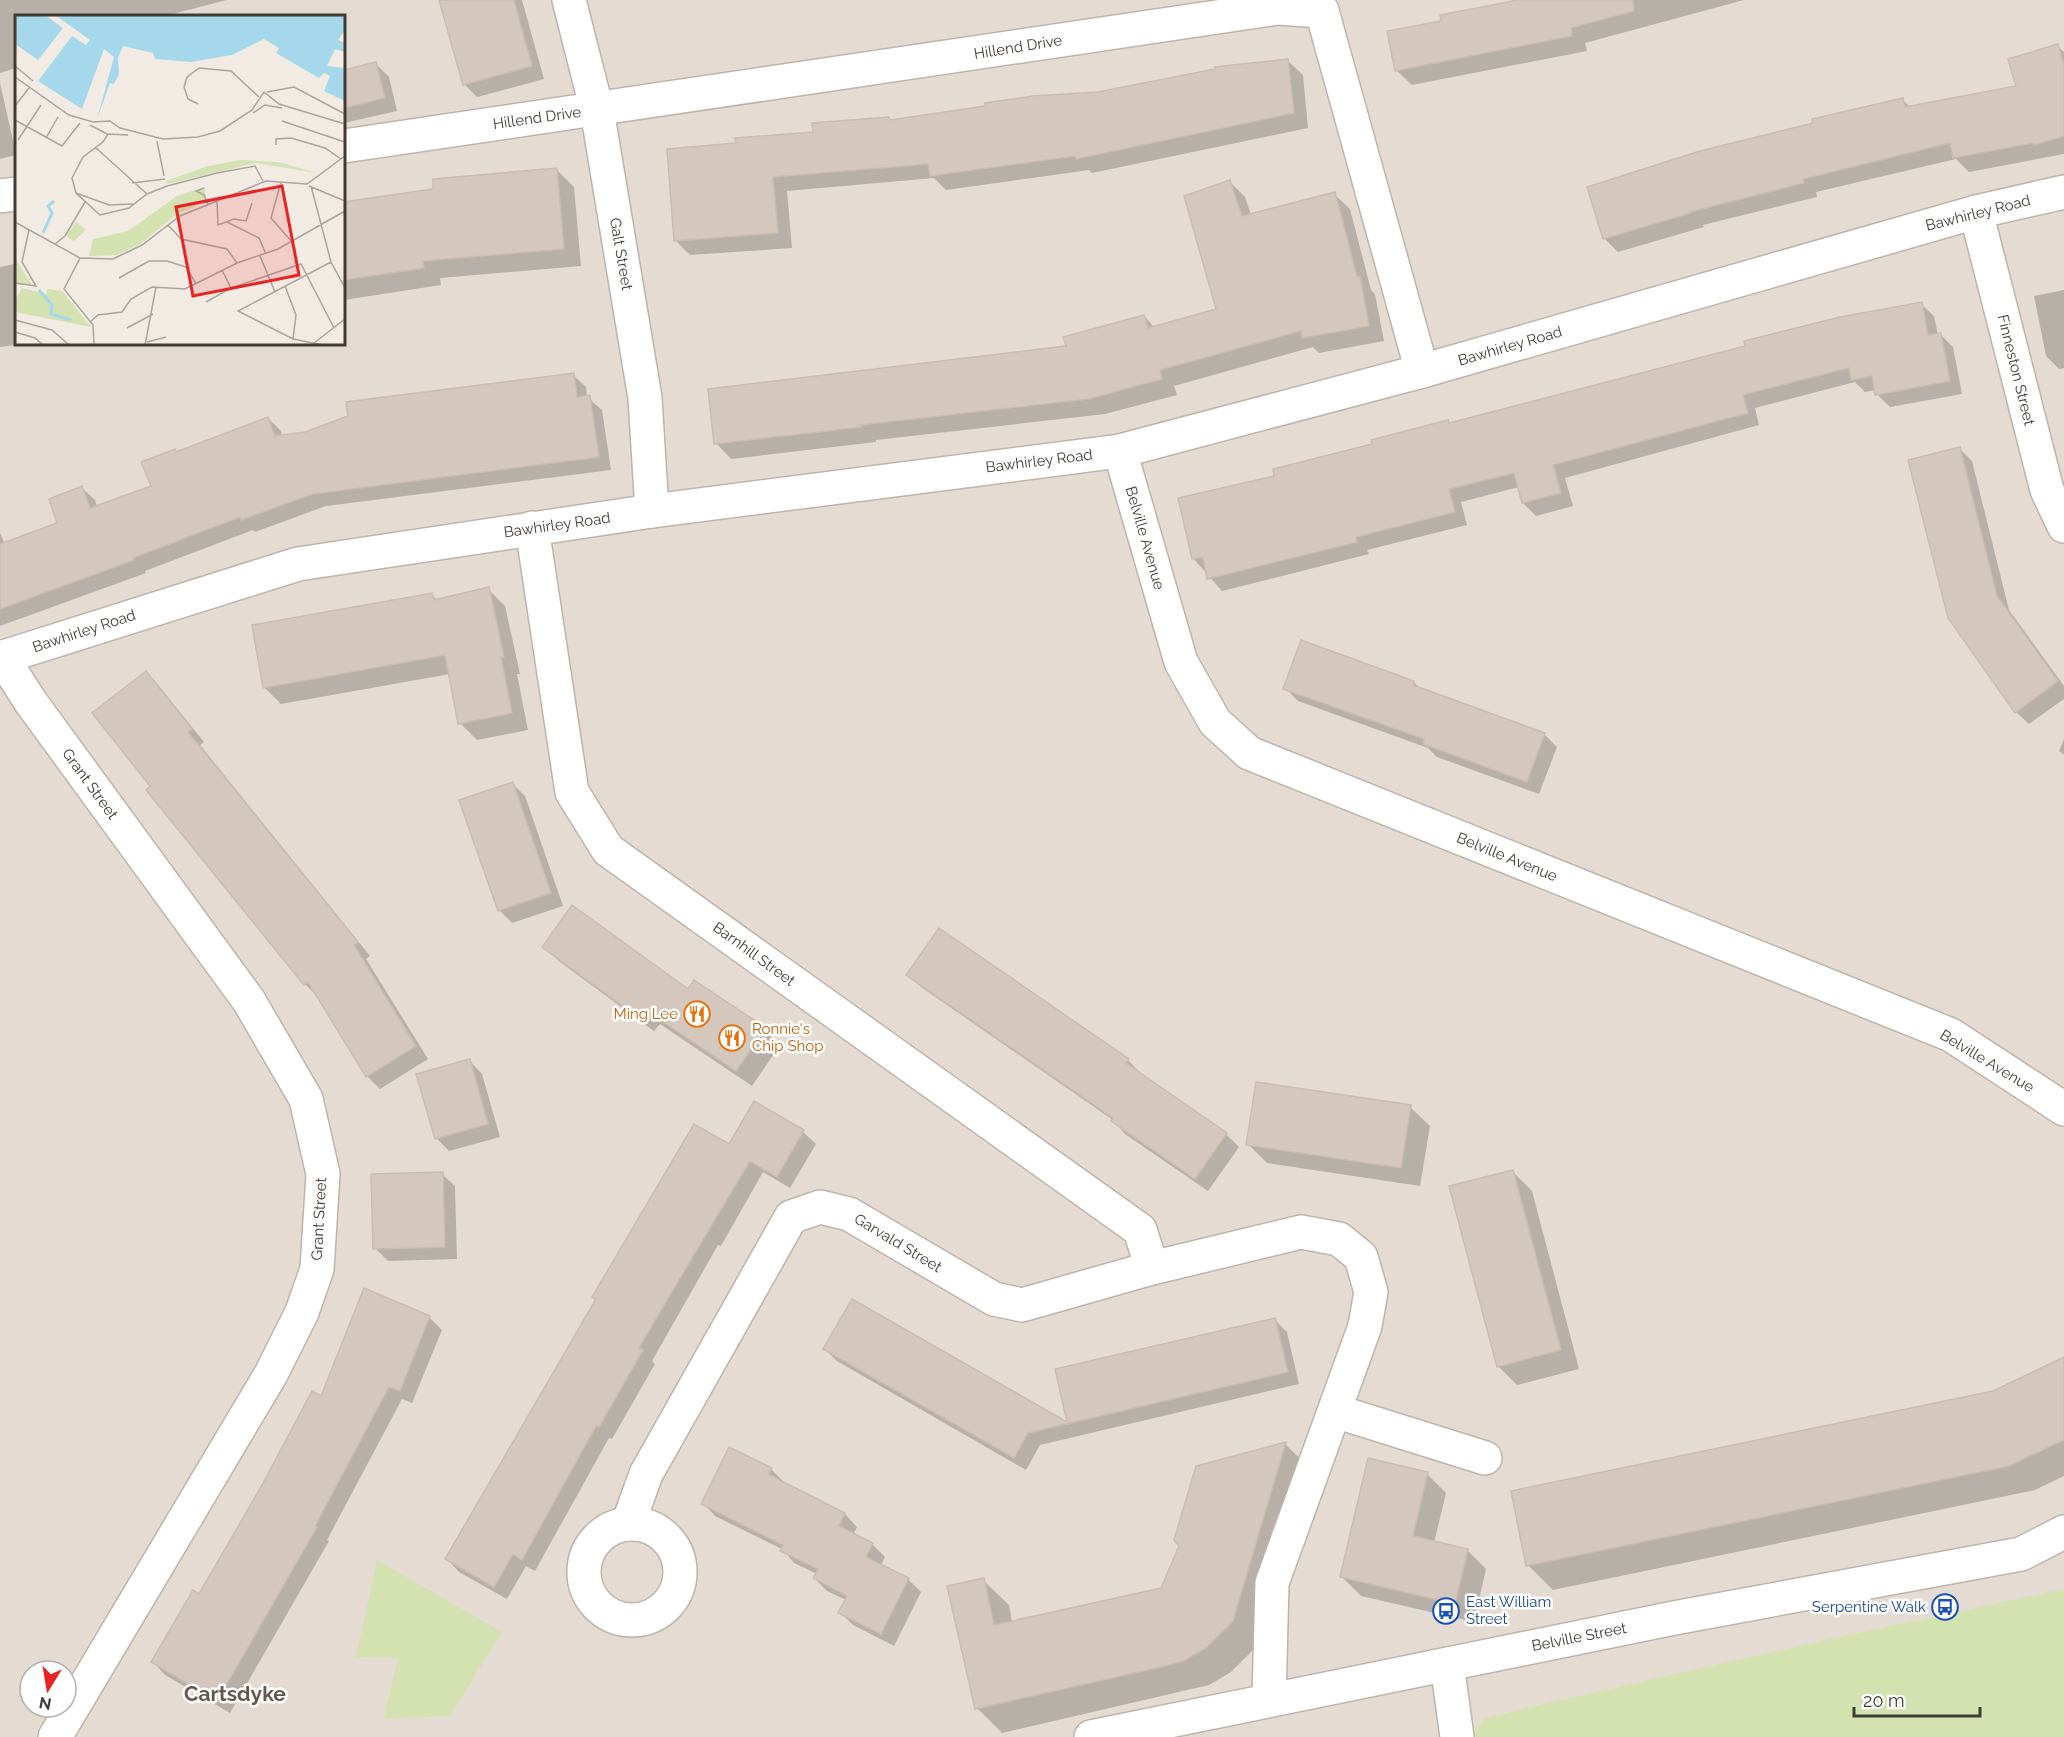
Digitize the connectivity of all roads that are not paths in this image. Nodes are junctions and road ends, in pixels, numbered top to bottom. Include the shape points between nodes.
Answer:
1 (569, 0) edge
2 (1328, 5) edge
3 (597, 110) junction
4 (345, 146) edge
5 (2064, 192) edge
6 (15, 194) edge
7 (0, 196) edge
8 (1976, 212) junction
9 (1422, 371) junction
10 (1120, 451) junction
11 (652, 511) junction
12 (2064, 526) edge
13 (532, 528) junction
14 (1, 658) edge
15 (2064, 1109) edge
16 (1152, 1268) junction
17 (1335, 1411) junction
18 (1485, 1458) dead end
19 (628, 1524) dead end
20 (2064, 1532) edge
21 (1447, 1664) junction
22 (1269, 1700) junction
23 (55, 1737) edge
24 (1091, 1737) edge
25 (1457, 1737) edge

1 - 3 street, Galt Street
2 - 3 street, Hillend Drive via 1278,8
2 - 9 street, Hillend Drive
3 - 4 street, Hillend Drive
3 - 11 street, Galt Street via 645,398
5 - 8 street, Bawhirley Road
6 - 7 street
8 - 9 street, Bawhirley Road
8 - 12 street, Finneston Street via 2047,490
9 - 10 street, Bawhirley Road
10 - 11 street, Bawhirley Road
10 - 15 street, Belville Avenue via 1181,662 1215,722 1249,753 1951,1035
11 - 13 street, Bawhirley Road
13 - 14 street, Bawhirley Road via 298,564
13 - 16 street, Barnhill Street via 572,792 608,850 1140,1230
14 - 23 street, Grant Street via 249,1001 306,1099 323,1174 317,1269 302,1312 271,1374
16 - 17 street, Garvald Street via 1301,1232 1339,1239 1361,1257 1371,1292 1365,1326
16 - 19 street, Garvald Street via 1022,1305 994,1299 849,1214 820,1207 791,1217 645,1474
17 - 18 street
17 - 22 street via 1272,1583
20 - 21 street, Belville Street via 2021,1554
21 - 22 street, Belville Street
21 - 25 street
22 - 24 street, Belville Street

